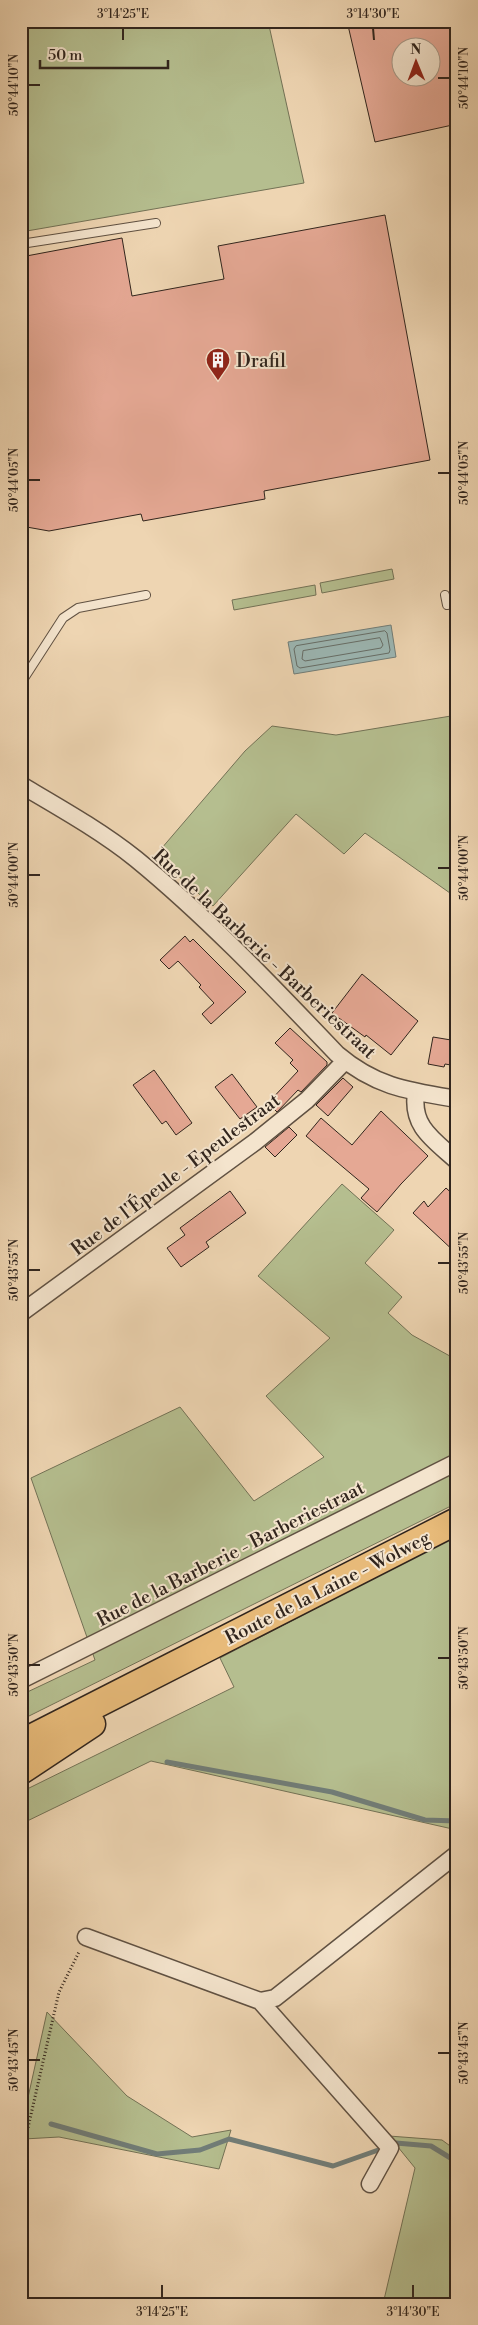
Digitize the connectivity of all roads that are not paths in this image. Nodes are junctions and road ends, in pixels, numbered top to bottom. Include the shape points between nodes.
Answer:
1 (156, 222) dead end
2 (21, 244) edge
3 (445, 594) dead end
4 (146, 595) dead end
5 (457, 603) edge
6 (21, 683) edge
7 (21, 785) edge
8 (345, 1061) junction
9 (416, 1093) junction
10 (457, 1099) edge
11 (457, 1161) edge
12 (21, 1313) edge
13 (457, 1462) edge
14 (457, 1521) edge
15 (197, 1654) junction
16 (21, 1680) edge
17 (21, 1743) edge
18 (21, 1771) edge
19 (457, 1854) edge
20 (86, 1937) road end
21 (260, 2001) junction
22 (370, 2184) dead end

1 - 2 lane
3 - 5 lane via 447,605
4 - 6 lane via 71,612 63,618
7 - 8 street, Rue de la Barberie - Barberiestraat via 134,858 189,906
8 - 9 street, Rue de la Barberie - Barberiestraat via 376,1081
8 - 12 street, Rue de l'Épeule - Epeulestraat via 308,1100 255,1142
9 - 10 street, Rue de la Barberie - Barberiestraat
9 - 11 street via 415,1113 419,1124
13 - 16 street, Rue de la Barberie - Barberiestraat
14 - 15 highway, Route de la Laine - Wolweg
15 - 17 highway, Route de la Laine - Wolweg
15 - 18 highway, Route de la Laine - Wolweg
19 - 21 street via 275,1998
20 - 21 street
21 - 22 street via 390,2148

